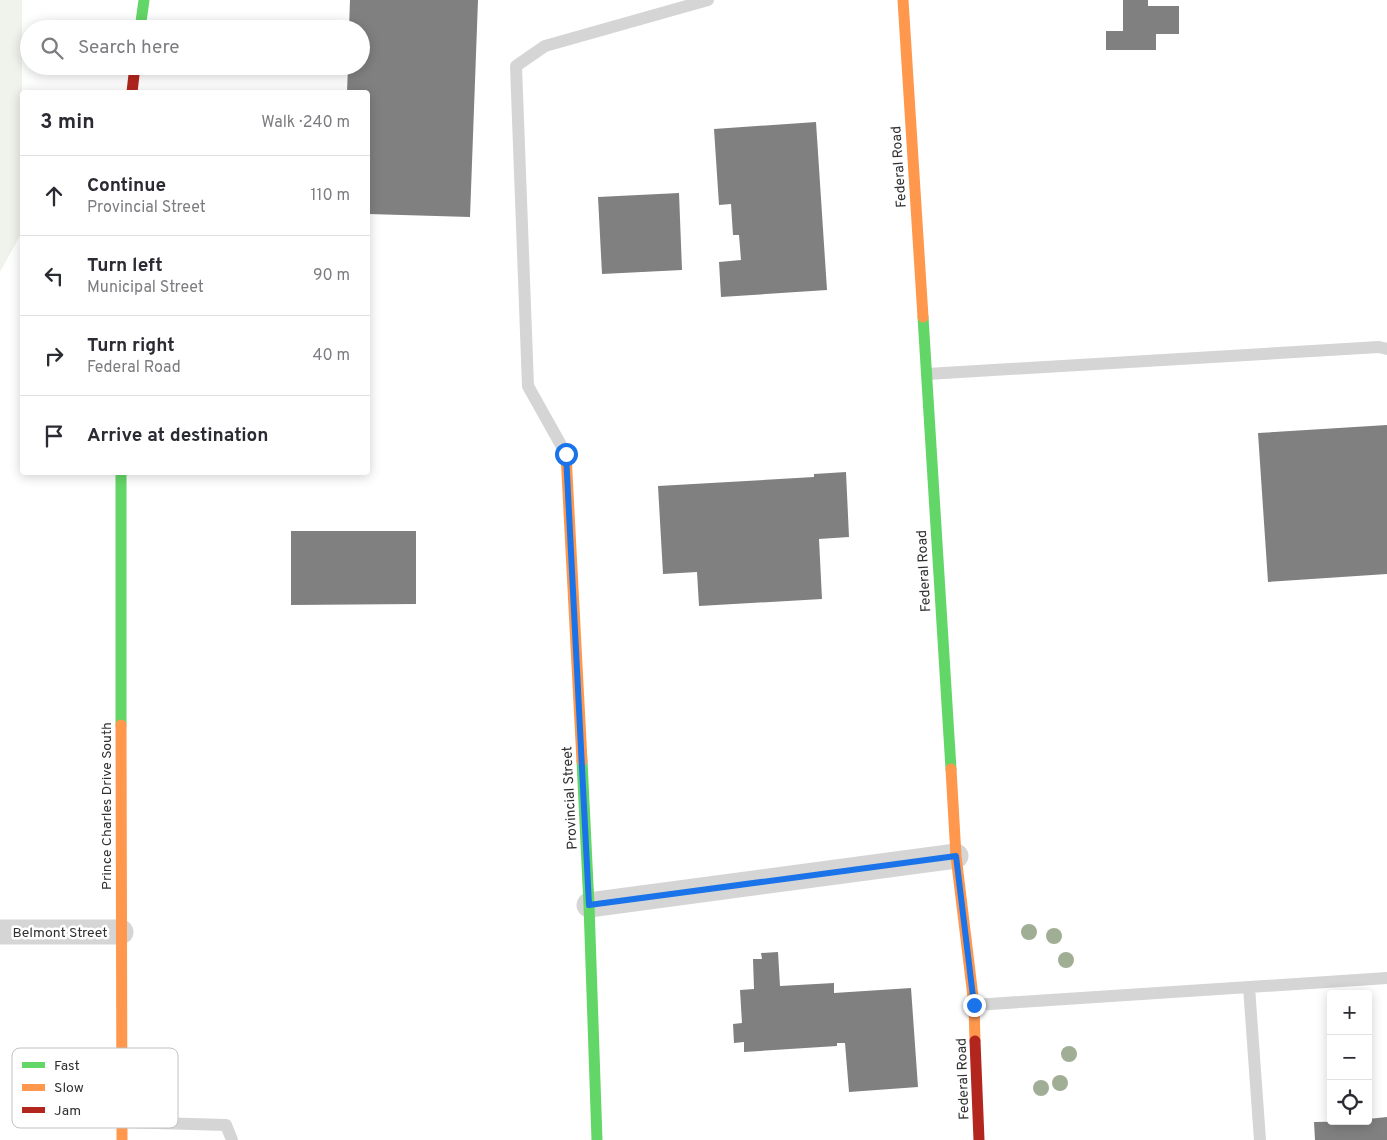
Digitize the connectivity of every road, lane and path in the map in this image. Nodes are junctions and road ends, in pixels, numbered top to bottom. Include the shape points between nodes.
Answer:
1 (144, 0) edge
2 (708, 0) edge
3 (903, 0) edge
4 (141, 20) edge
5 (134, 75) edge
6 (132, 90) edge
7 (1387, 349) edge
8 (927, 374) junction
9 (566, 454) joint
10 (121, 475) edge
11 (956, 856) junction
12 (589, 905) junction
13 (0, 932) edge
14 (121, 932) junction
15 (1387, 978) edge
16 (1249, 987) junction
17 (974, 1005) junction
18 (122, 1048) edge
19 (178, 1124) edge
20 (232, 1140) edge
21 (597, 1140) edge
22 (979, 1140) edge
23 (1260, 1140) edge

1 - 4 street
2 - 9 lane via 545,46 516,66 528,386
3 - 8 street, Federal Road
5 - 6 street
7 - 8 lane
8 - 11 street, Federal Road
9 - 12 street, Provincial Street
10 - 14 street, Prince Charles Drive South
11 - 12 street
11 - 17 street, Federal Road
12 - 21 street, Provincial Street
13 - 14 street, Belmont Street
14 - 18 street, Prince Charles Drive South
15 - 16 lane
16 - 17 lane
16 - 23 lane
17 - 22 street, Federal Road
19 - 20 lane via 226,1125

